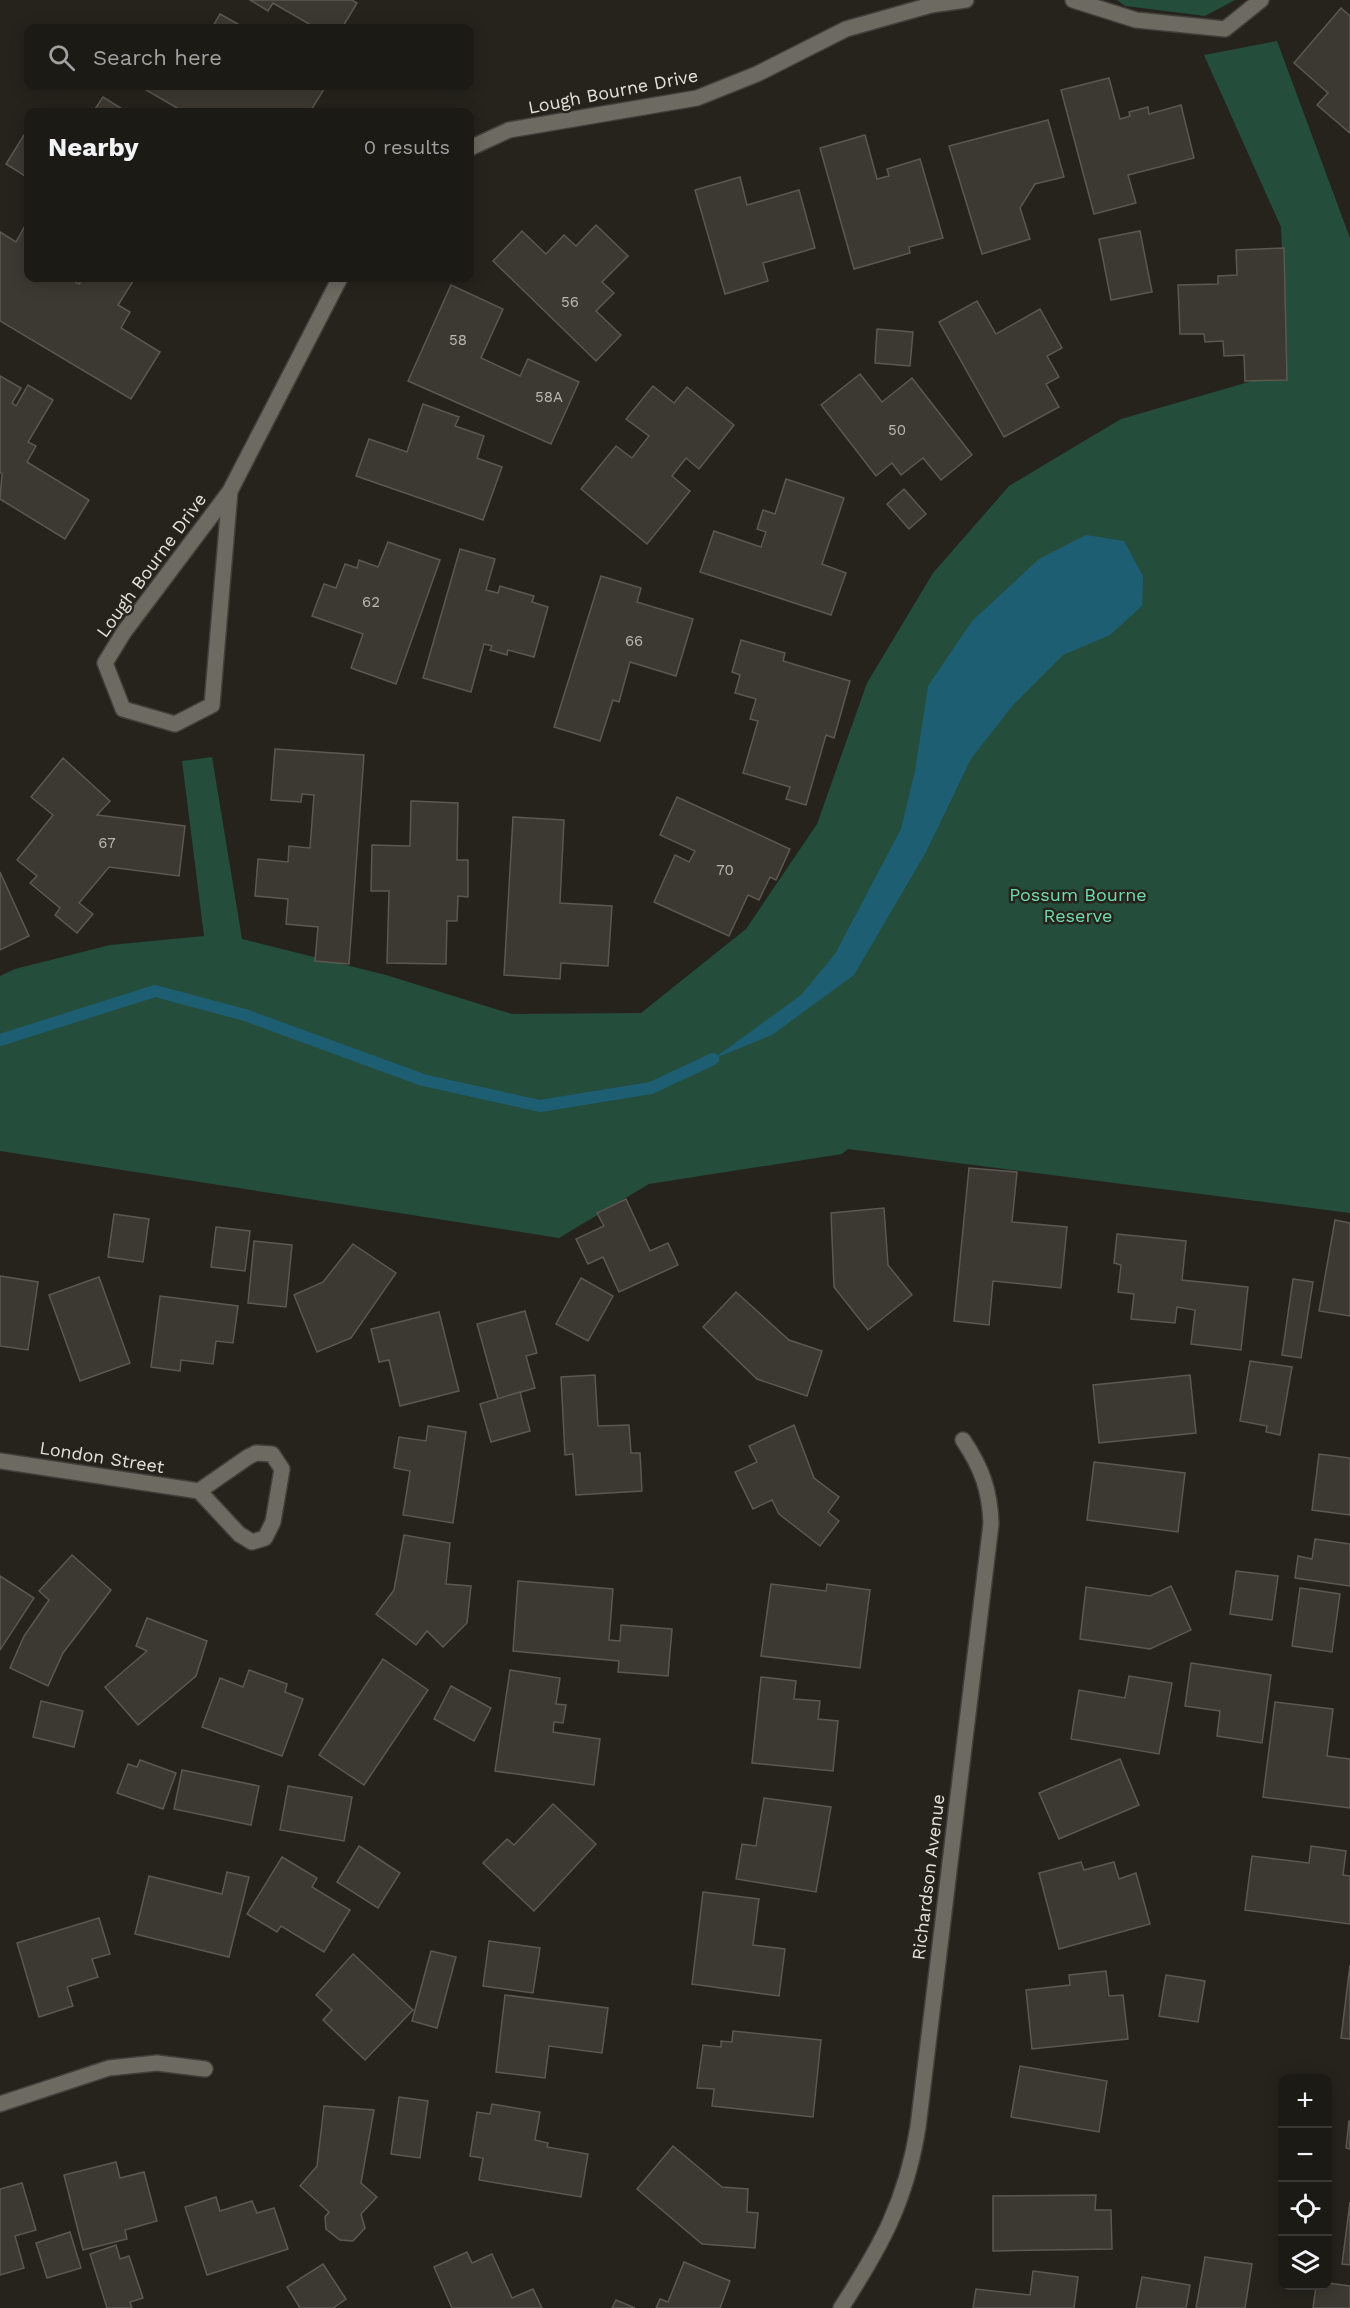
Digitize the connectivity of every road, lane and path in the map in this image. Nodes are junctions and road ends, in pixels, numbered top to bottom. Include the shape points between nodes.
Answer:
1 (966, 0) edge
2 (1073, 0) edge
3 (1261, 0) edge
4 (474, 146) edge
5 (338, 282) edge
6 (230, 491) junction
7 (963, 1440) dead end
8 (0, 1461) edge
9 (199, 1491) junction
10 (205, 2068) dead end
11 (0, 2104) edge
12 (841, 2308) edge

1 - 4 street, Lough Bourne Drive via 931,5 846,29 757,74 697,98 509,130
2 - 3 street via 1137,20 1225,29
5 - 6 street, Lough Bourne Drive
6 - 6 street, Lough Bourne Drive via 212,705 175,724 123,709 105,663
7 - 12 street, Richardson Avenue via 980,1465 991,1524 918,2127 907,2180 892,2223
8 - 9 street, London Street
9 - 9 street via 256,1453 272,1454 282,1469 273,1522 265,1538 259,1541 246,1540
10 - 11 street via 157,2063 109,2068

